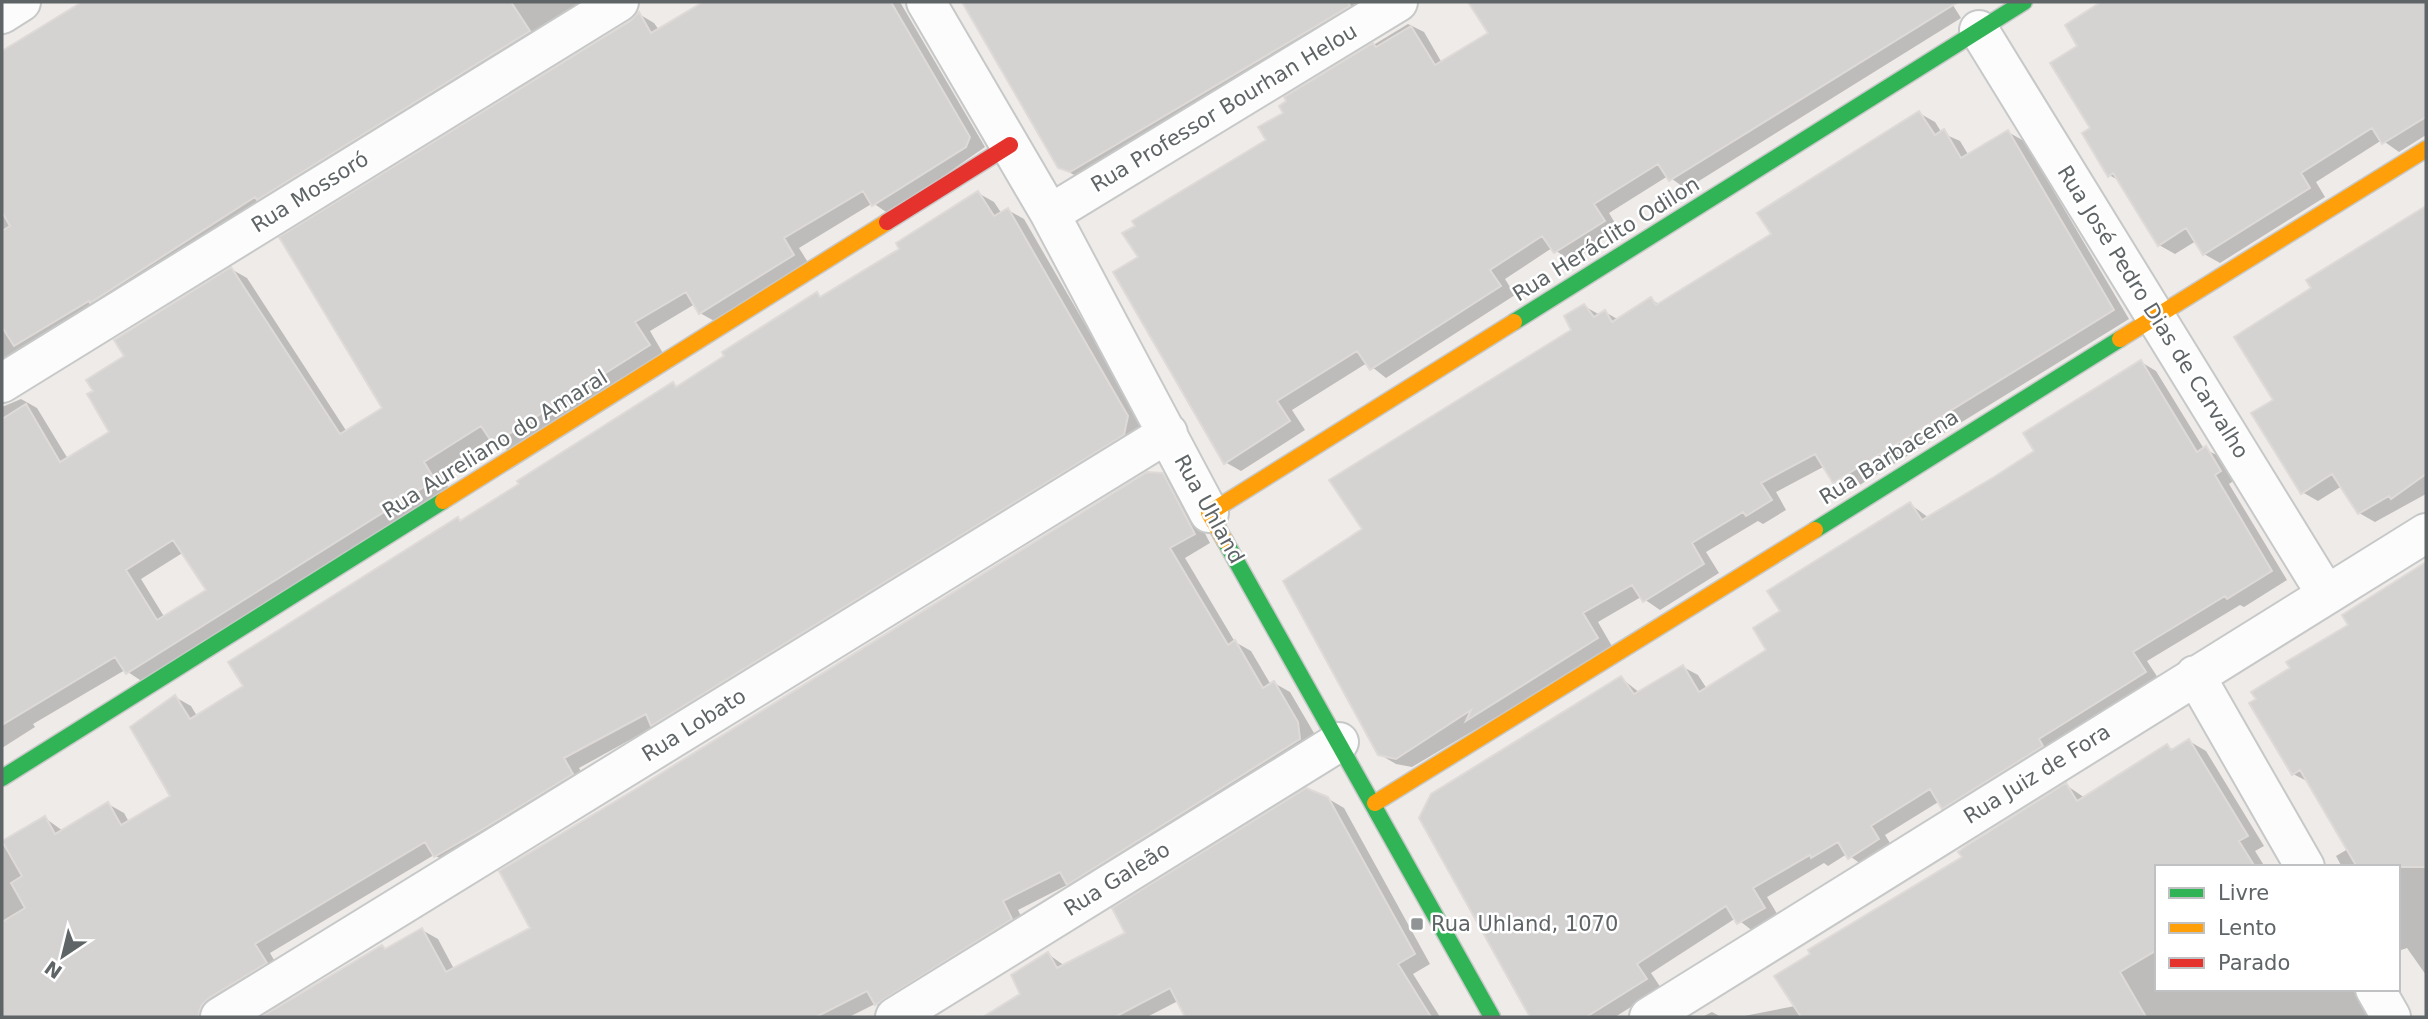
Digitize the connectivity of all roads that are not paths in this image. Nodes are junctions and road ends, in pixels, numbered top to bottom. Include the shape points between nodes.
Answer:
1 (22, 2) edge
2 (619, 2) edge
3 (926, 2) edge
4 (1398, 2) edge
5 (1999, 12) edge
6 (2, 14) edge
7 (1010, 145) junction
8 (2426, 149) edge
9 (1050, 214) junction
10 (2155, 315) junction
11 (2, 383) edge
12 (1168, 433) junction
13 (1209, 513) junction
14 (2426, 533) edge
15 (2326, 594) junction
16 (2195, 675) junction
17 (1339, 741) junction
18 (2, 778) edge
19 (1375, 803) junction
20 (2304, 865) edge
21 (2376, 991) edge
22 (220, 1017) edge
23 (895, 1017) edge
24 (1492, 1017) edge
25 (1649, 1017) edge
26 (2391, 1017) edge

1 - 6 street
2 - 11 street, Rua Mossoró
3 - 7 street, Rua Uhland
4 - 9 street, Rua Professor Bourhan Helou
5 - 10 street, Rua José Pedro Dias de Carvalho
5 - 13 street, Rua Heráclito Odilon
7 - 9 street, Rua Uhland
7 - 18 street, Rua Aureliano do Amaral
8 - 10 street, Rua Barbacena
9 - 12 street, Rua Uhland
10 - 15 street, Rua José Pedro Dias de Carvalho
10 - 19 street, Rua Barbacena
12 - 13 street, Rua Uhland
12 - 22 street, Rua Lobato
13 - 17 street, Rua Uhland
14 - 15 street, Rua Juiz de Fora
15 - 16 street, Rua Juiz de Fora
16 - 20 street
16 - 25 street, Rua Juiz de Fora
17 - 19 street, Rua Uhland
17 - 23 street, Rua Galeão
19 - 24 street, Rua Uhland
21 - 26 street

